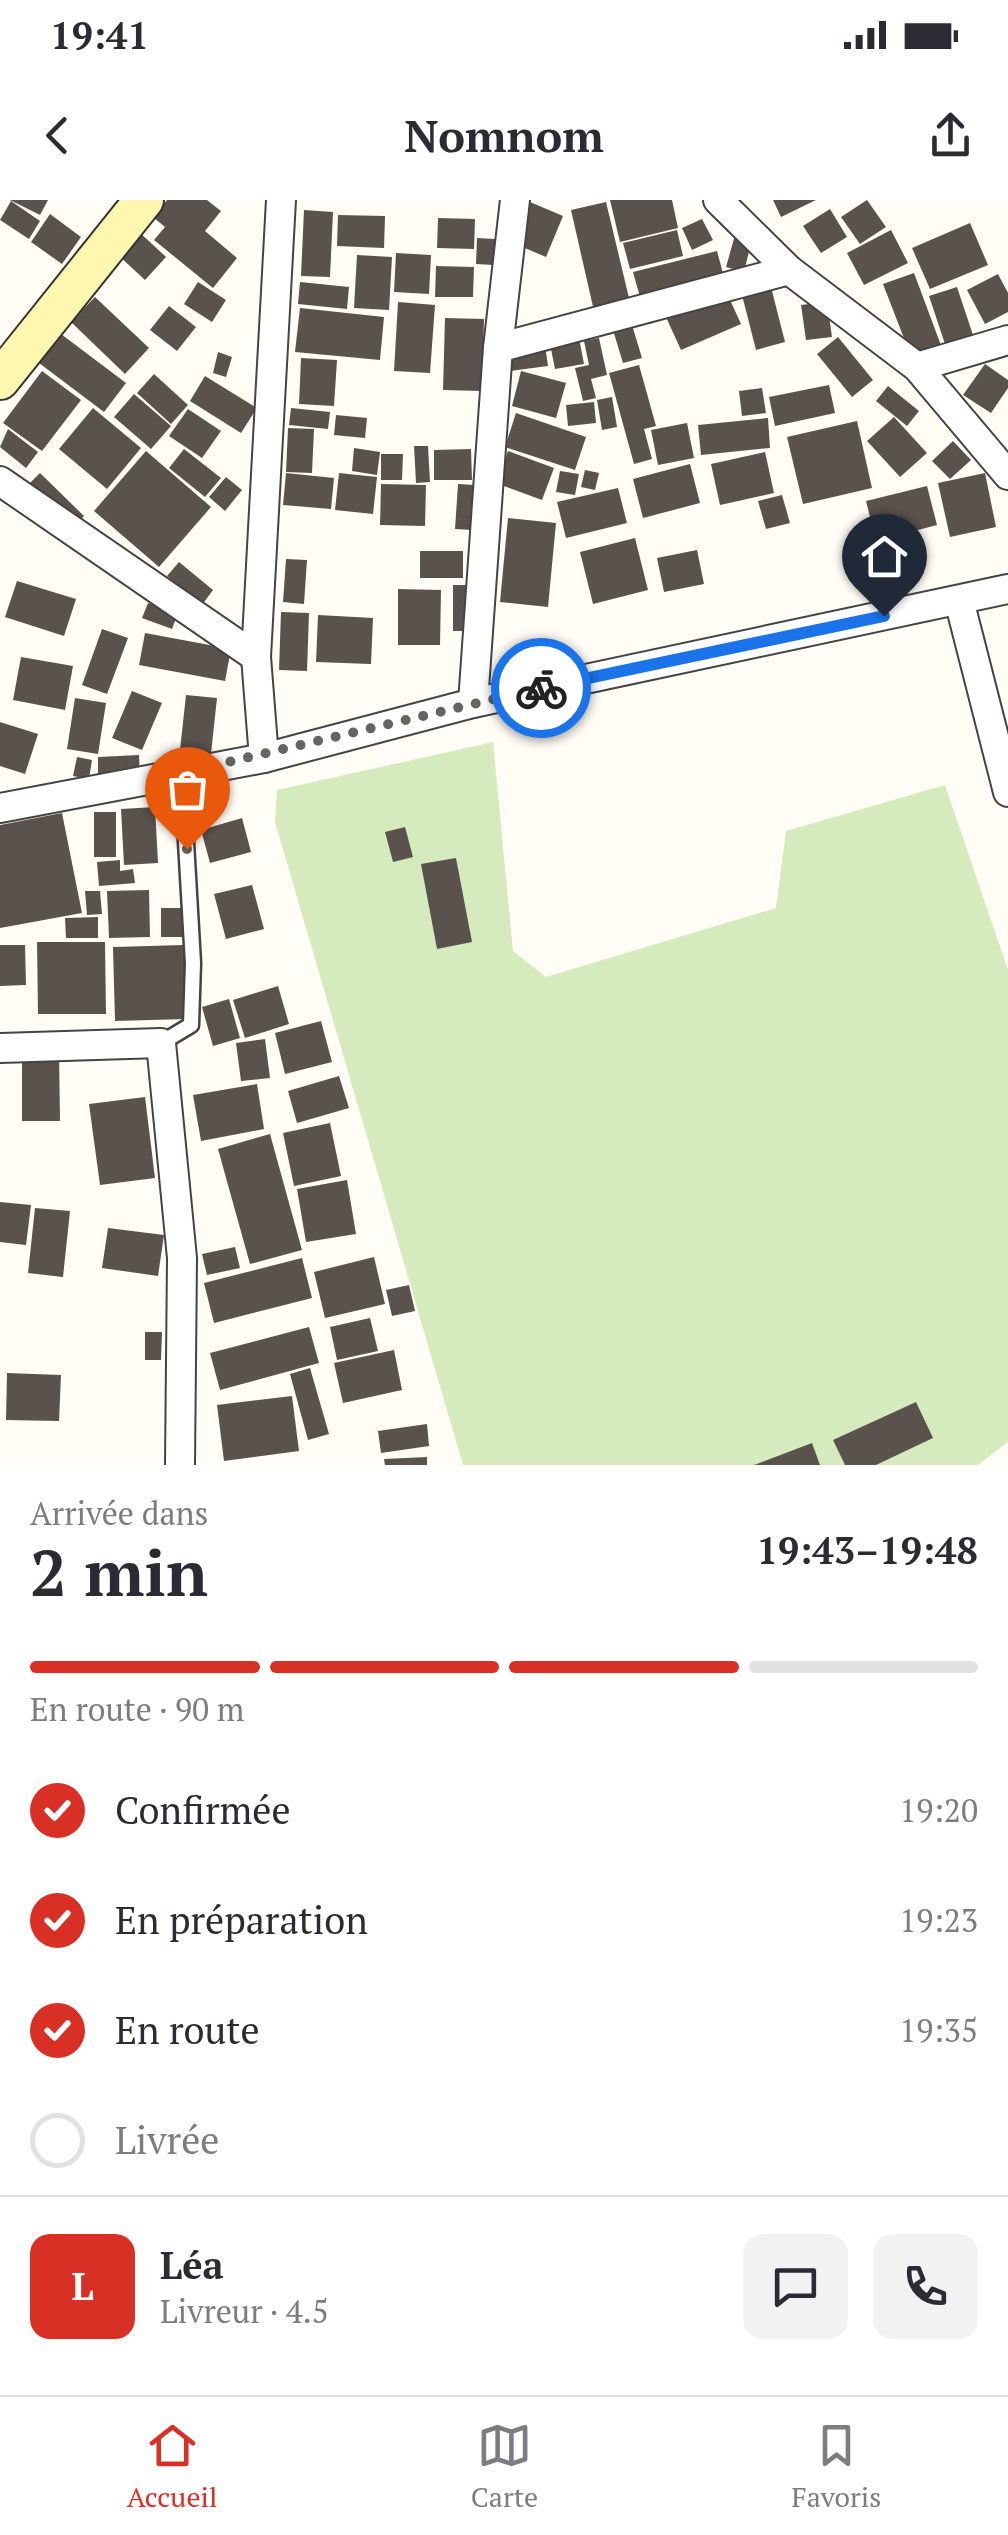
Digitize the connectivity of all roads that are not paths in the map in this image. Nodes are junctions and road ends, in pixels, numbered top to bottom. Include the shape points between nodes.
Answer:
1 (144, 200) edge
2 (281, 200) edge
3 (515, 200) edge
4 (718, 200) edge
5 (789, 270) junction
6 (1008, 340) edge
7 (498, 348) junction
8 (917, 367) junction
9 (0, 380) edge
10 (1008, 475) edge
11 (0, 481) edge
12 (1008, 589) edge
13 (959, 600) junction
14 (256, 656) junction
15 (473, 703) junction
16 (264, 758) junction
17 (182, 773) junction
18 (1008, 792) edge
19 (0, 808) edge
20 (161, 1043) junction
21 (0, 1048) edge
22 (180, 1465) edge

1 - 9 street
2 - 14 street
3 - 7 street
4 - 5 street
5 - 7 street
5 - 8 street
6 - 8 street
7 - 15 street
8 - 10 street
11 - 14 street
12 - 13 street
13 - 15 street
13 - 18 street
14 - 16 street
15 - 16 street
16 - 17 street
17 - 19 street
17 - 20 lane via 191,1025
20 - 21 street
20 - 22 street via 182,1258

